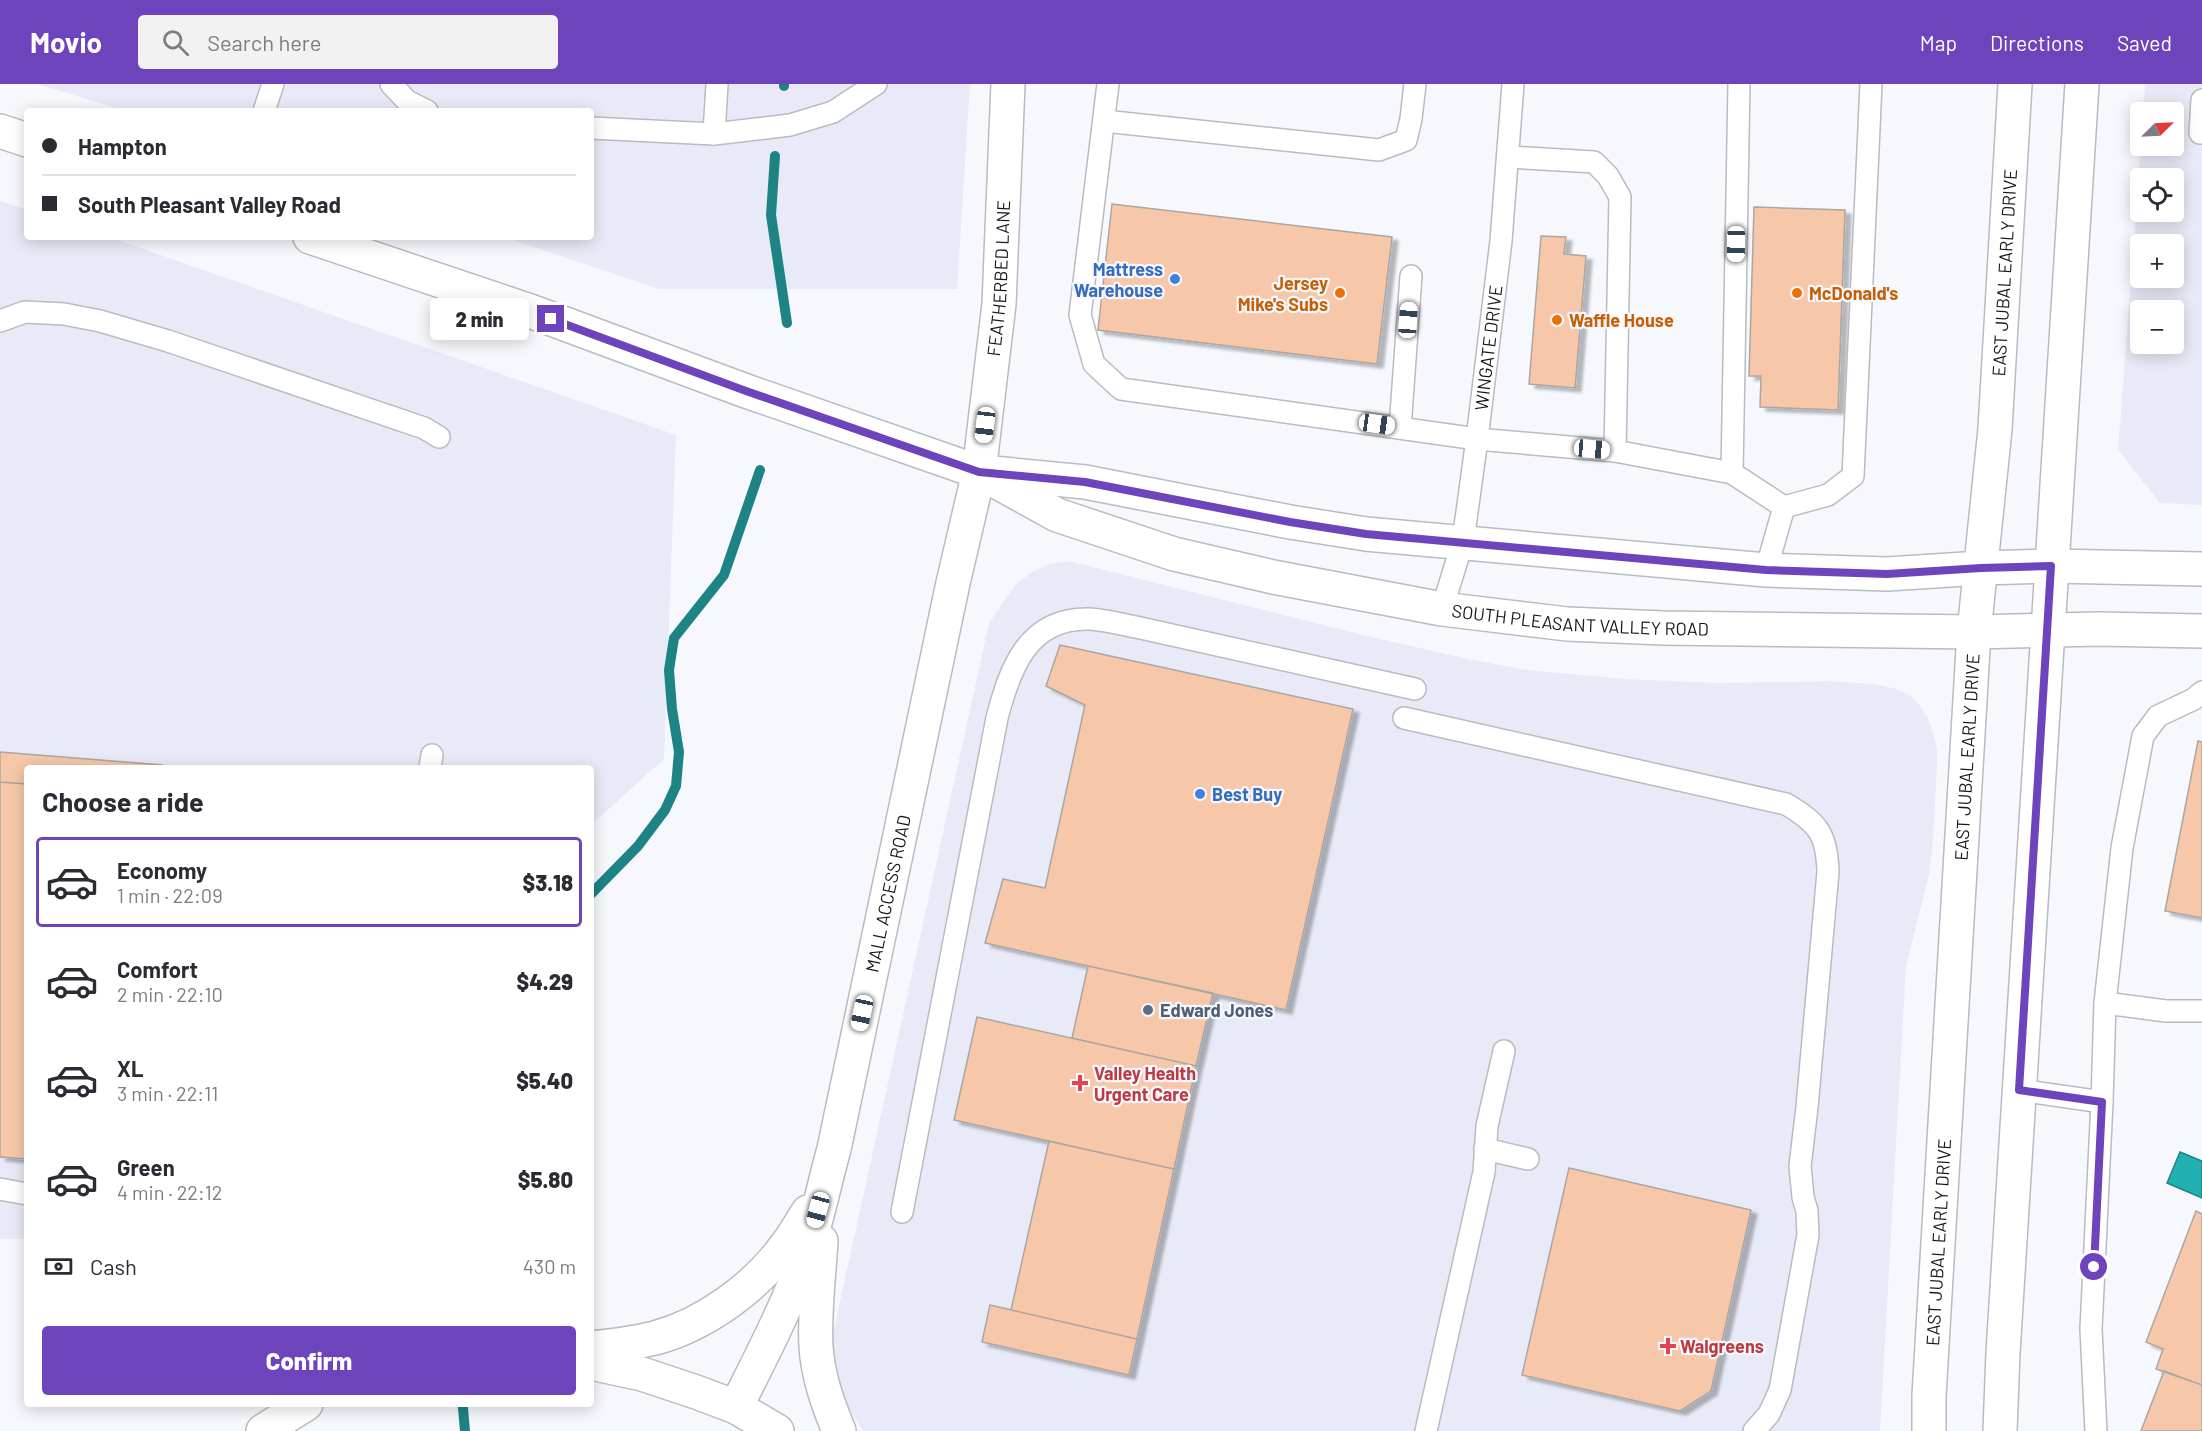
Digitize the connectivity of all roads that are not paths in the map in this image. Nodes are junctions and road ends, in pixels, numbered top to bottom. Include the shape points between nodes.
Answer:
1 (273, 84) edge
2 (391, 84) edge
3 (717, 84) edge
4 (876, 84) edge
5 (1008, 84) edge
6 (1108, 84) edge
7 (1415, 84) edge
8 (1513, 84) edge
9 (1738, 84) edge
10 (1871, 84) edge
11 (2014, 84) edge
12 (2082, 84) edge
13 (2202, 100) edge
14 (265, 108) edge
15 (422, 108) edge
16 (1104, 121) junction
17 (594, 128) edge
18 (0, 131) edge
19 (714, 134) junction
20 (2202, 134) edge
21 (24, 139) edge
22 (1509, 157) junction
23 (319, 240) edge
24 (1411, 276) dead end
25 (0, 321) edge
26 (1400, 428) junction
27 (439, 437) dead end
28 (1477, 439) junction
29 (1615, 451) junction
30 (979, 472) junction
31 (1732, 473) junction
32 (1784, 507) junction
33 (1463, 541) junction
34 (2051, 566) junction
35 (1981, 568) junction
36 (2202, 569) edge
37 (1766, 570) junction
38 (1442, 609) junction
39 (2047, 631) junction
40 (2202, 631) edge
41 (1974, 632) junction
42 (1415, 689) dead end
43 (2202, 692) edge
44 (1404, 718) dead end
45 (2105, 1003) junction
46 (2202, 1011) edge
47 (1504, 1051) dead end
48 (2019, 1090) junction
49 (2102, 1102) junction
50 (1485, 1149) junction
51 (1528, 1159) dead end
52 (0, 1188) edge
53 (824, 1188) junction
54 (24, 1193) edge
55 (902, 1212) dead end
56 (594, 1348) edge
57 (594, 1364) edge
58 (736, 1407) junction
59 (281, 1421) edge
60 (250, 1431) edge
61 (777, 1431) edge
62 (839, 1431) edge
63 (1426, 1431) edge
64 (1754, 1431) edge
65 (1929, 1431) edge
66 (2000, 1431) edge
67 (2096, 1431) edge

1 - 14 lane
2 - 15 lane via 407,101
3 - 19 lane
4 - 19 lane via 833,112 818,117 790,125
5 - 30 main road, FEATHERBED LANE via 999,304
6 - 16 lane
7 - 16 lane via 1406,140 1379,150
8 - 22 lane, WINGATE DRIVE
9 - 31 lane
10 - 32 lane via 1853,476 1828,495
11 - 35 main road, EAST JUBAL EARLY DRIVE via 1995,429
12 - 34 main road
13 - 20 lane
16 - 26 lane via 1080,315 1094,364 1121,389
17 - 19 lane
18 - 21 main road
22 - 28 lane, WINGATE DRIVE
22 - 29 lane via 1594,162 1620,197
23 - 30 main road, SOUTH PLEASANT VALLEY ROAD via 530,311
24 - 26 lane
25 - 27 lane via 25,312 100,321 424,428
26 - 28 lane
28 - 29 lane
28 - 33 lane, WINGATE DRIVE
29 - 31 lane
30 - 33 main road, SOUTH PLEASANT VALLEY ROAD via 1085,482 1366,534
30 - 38 main road, SOUTH PLEASANT VALLEY ROAD via 1057,515 1174,554
30 - 53 main road, MALL ACCESS ROAD
31 - 32 lane
32 - 37 lane
33 - 37 main road, SOUTH PLEASANT VALLEY ROAD
33 - 38 lane, WINGATE DRIVE
34 - 35 main road, SOUTH PLEASANT VALLEY ROAD
34 - 36 main road, SOUTH PLEASANT VALLEY ROAD
34 - 39 main road
35 - 37 main road, SOUTH PLEASANT VALLEY ROAD via 1887,574
35 - 41 main road, EAST JUBAL EARLY DRIVE
38 - 41 main road, SOUTH PLEASANT VALLEY ROAD via 1567,624
39 - 40 main road, SOUTH PLEASANT VALLEY ROAD
39 - 41 main road, SOUTH PLEASANT VALLEY ROAD
39 - 48 main road
41 - 65 main road, EAST JUBAL EARLY DRIVE
42 - 55 lane via 1089,619 1050,626 1035,637 1007,679 997,718
43 - 45 lane via 2158,716 2143,736 2122,848
44 - 64 lane via 1786,804 1813,823 1824,837 1828,872 1800,1166 1808,1235 1780,1390 1769,1414
45 - 46 lane
45 - 49 lane
47 - 50 lane
48 - 49 lane
48 - 66 main road
49 - 67 lane via 2091,1329
50 - 51 lane
50 - 63 lane via 1484,1172
52 - 54 lane
53 - 56 main road via 785,1248 730,1301 672,1332
53 - 58 main road, MALL ACCESS ROAD via 789,1299
53 - 62 main road via 816,1346 820,1377
57 - 58 main road via 642,1374
58 - 61 main road
59 - 60 main road

